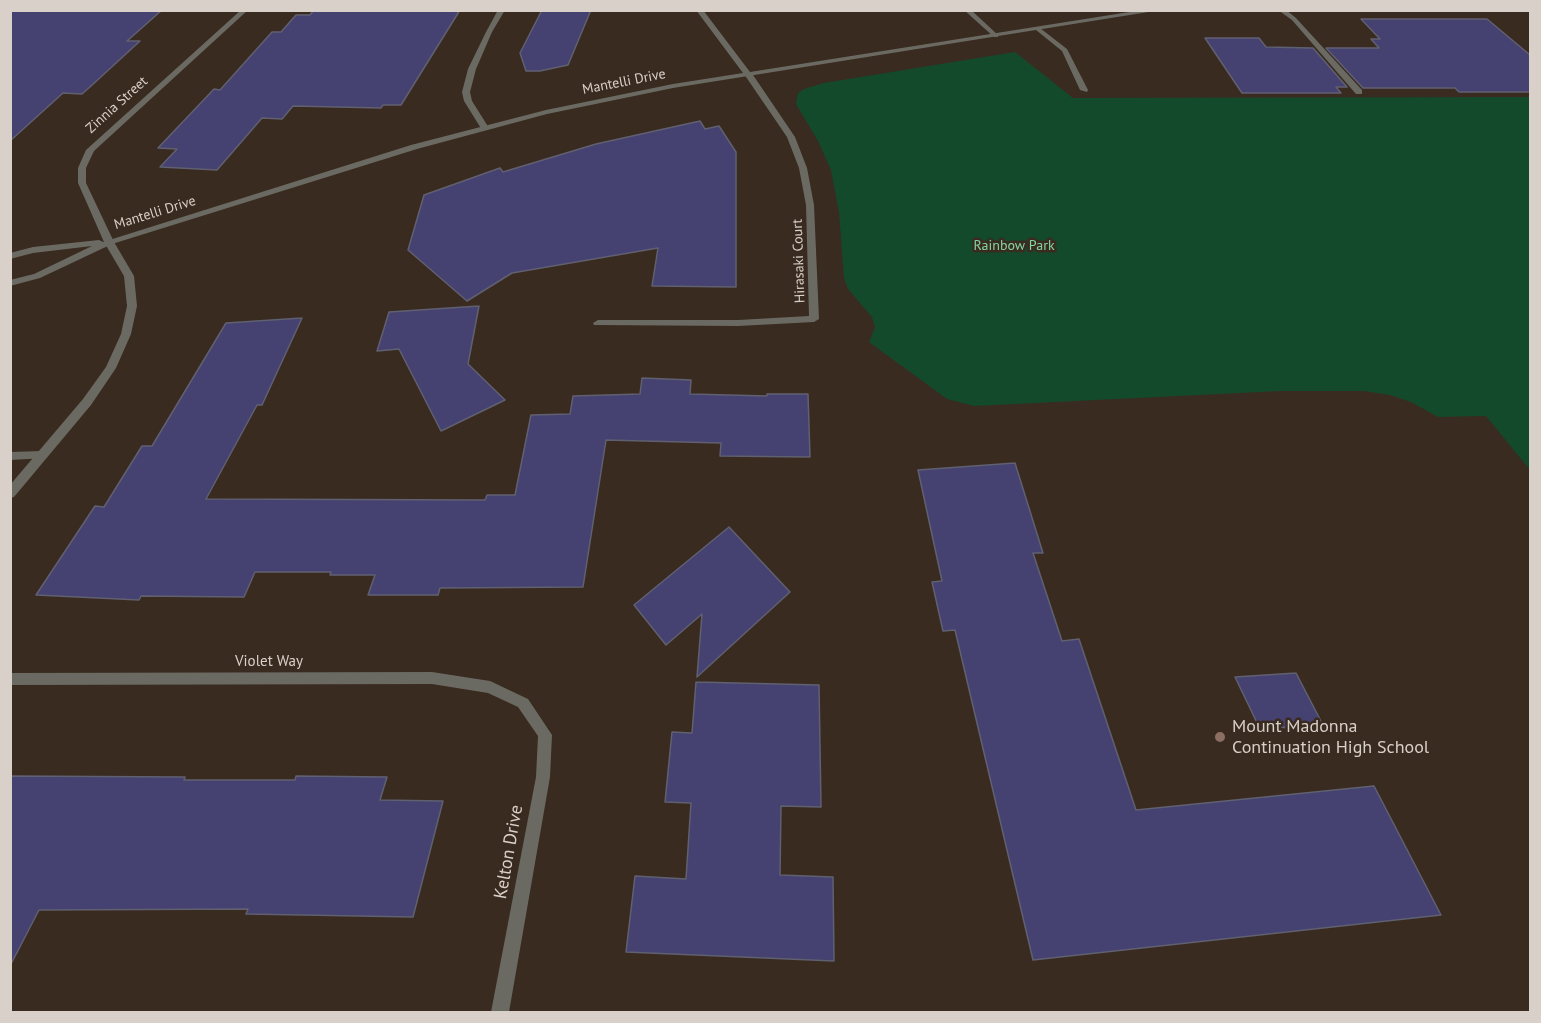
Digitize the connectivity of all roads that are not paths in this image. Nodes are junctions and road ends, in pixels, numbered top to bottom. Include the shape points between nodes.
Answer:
1 (245, 10) edge
2 (502, 10) edge
3 (699, 10) edge
4 (966, 10) edge
5 (1158, 10) edge
6 (1281, 10) edge
7 (1038, 29) junction
8 (996, 36) junction
9 (748, 74) junction
10 (1084, 90) dead end
11 (1359, 92) dead end
12 (485, 128) junction
13 (110, 242) junction
14 (10, 256) edge
15 (10, 283) edge
16 (598, 323) dead end
17 (42, 455) junction
18 (10, 456) edge
19 (10, 494) edge
20 (10, 679) edge
21 (523, 703) joint
22 (500, 1012) edge

1 - 13 street, Zinnia Street via 90,150 82,168 82,183
2 - 12 street via 472,69 466,92
3 - 9 street
4 - 8 street
5 - 7 street, Mantelli Drive
6 - 11 street via 1294,19
7 - 8 street, Mantelli Drive
7 - 10 street via 1070,56
8 - 9 street, Mantelli Drive
9 - 12 street, Mantelli Drive via 609,99
9 - 16 street, Hirasaki Court via 790,137 803,168 810,205 814,319 738,324
12 - 13 street, Mantelli Drive
13 - 14 street, Mantelli Drive
13 - 15 street, Mantelli Drive via 37,276
13 - 17 street, Zinnia Street via 129,276 132,306 126,334 111,368
17 - 18 street
17 - 19 street, Zinnia Street
20 - 21 street, Violet Way via 432,678 490,687
21 - 22 street, Kelton Drive via 545,735 543,777

